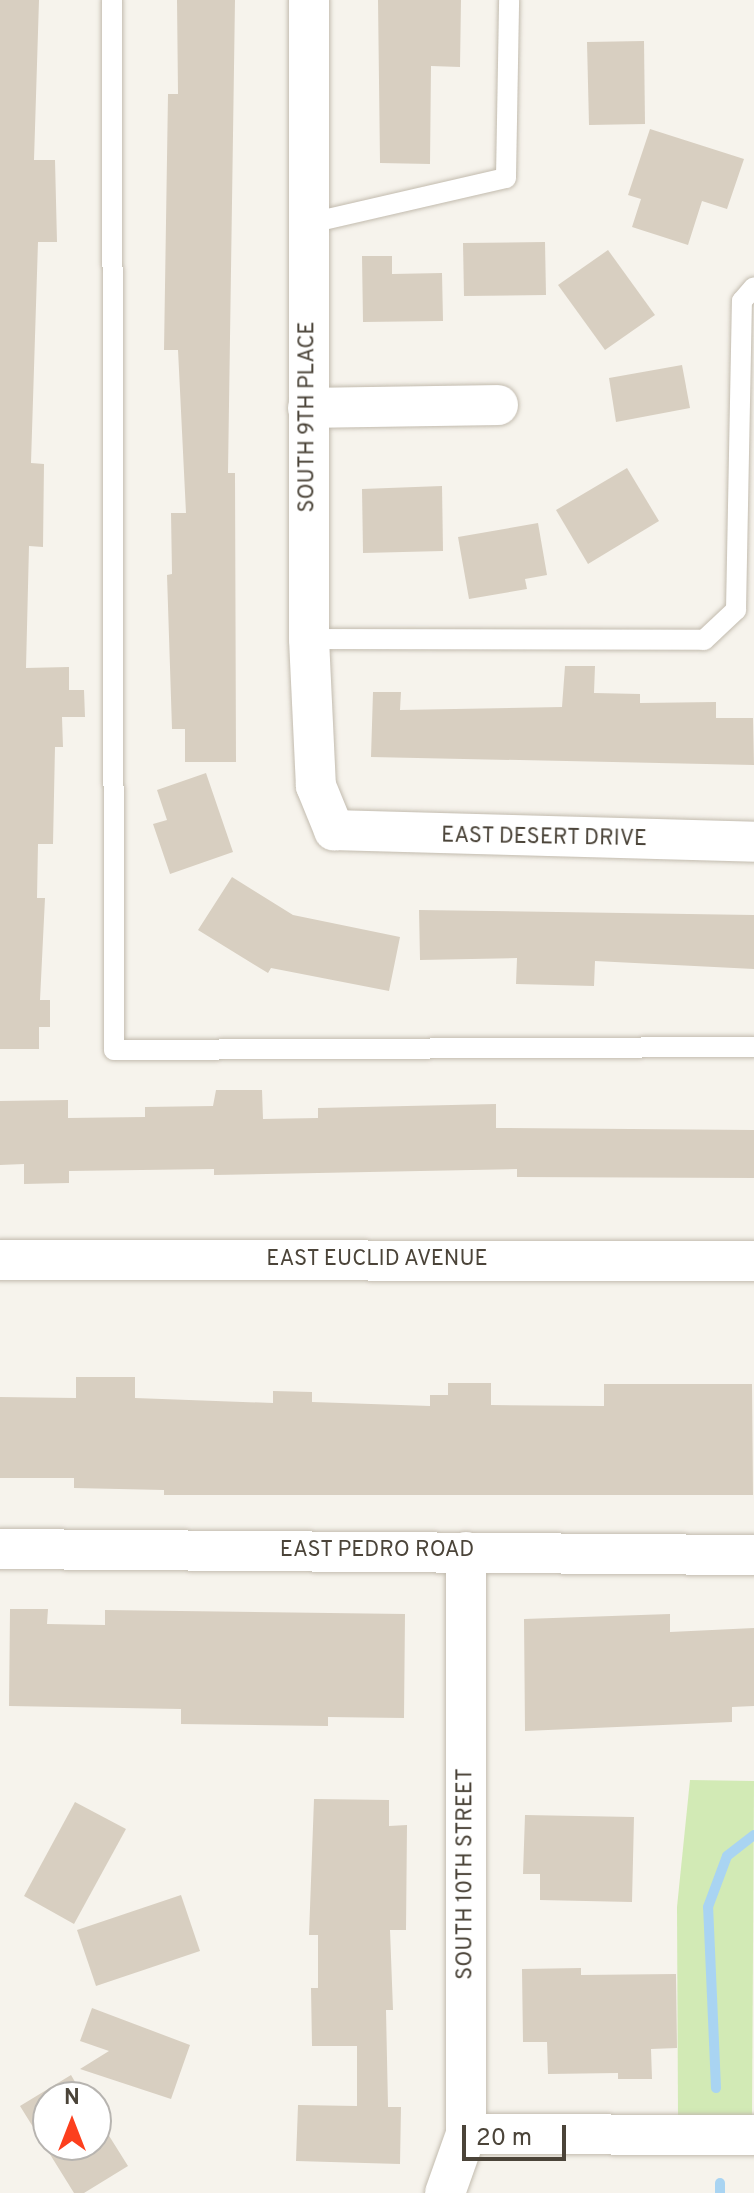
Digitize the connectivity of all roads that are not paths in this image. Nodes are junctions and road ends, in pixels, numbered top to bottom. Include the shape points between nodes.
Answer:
1 (112, 0) edge
2 (309, 0) edge
3 (509, 0) edge
4 (306, 224) junction
5 (754, 287) edge
6 (498, 405) dead end
7 (308, 408) junction
8 (309, 639) junction
9 (334, 830) joint
10 (754, 842) edge
11 (754, 1047) edge
12 (0, 1260) edge
13 (754, 1261) edge
14 (0, 1549) edge
15 (466, 1552) junction
16 (754, 1555) edge
17 (466, 2134) junction
18 (754, 2135) edge
19 (445, 2193) edge

1 - 11 lane via 114,1050
2 - 4 street, SOUTH 9TH PLACE
3 - 4 lane via 506,178
4 - 7 street, SOUTH 9TH PLACE
5 - 8 lane via 742,301 736,610 704,640
6 - 7 street
7 - 8 street, SOUTH 9TH PLACE
8 - 9 street, SOUTH 9TH PLACE via 316,786
9 - 10 street, EAST DESERT DRIVE
12 - 13 street, EAST EUCLID AVENUE
14 - 15 street, EAST PEDRO ROAD
15 - 16 street, EAST PEDRO ROAD
15 - 17 street, SOUTH 10TH STREET
17 - 18 street
17 - 19 street, SOUTH 10TH STREET

